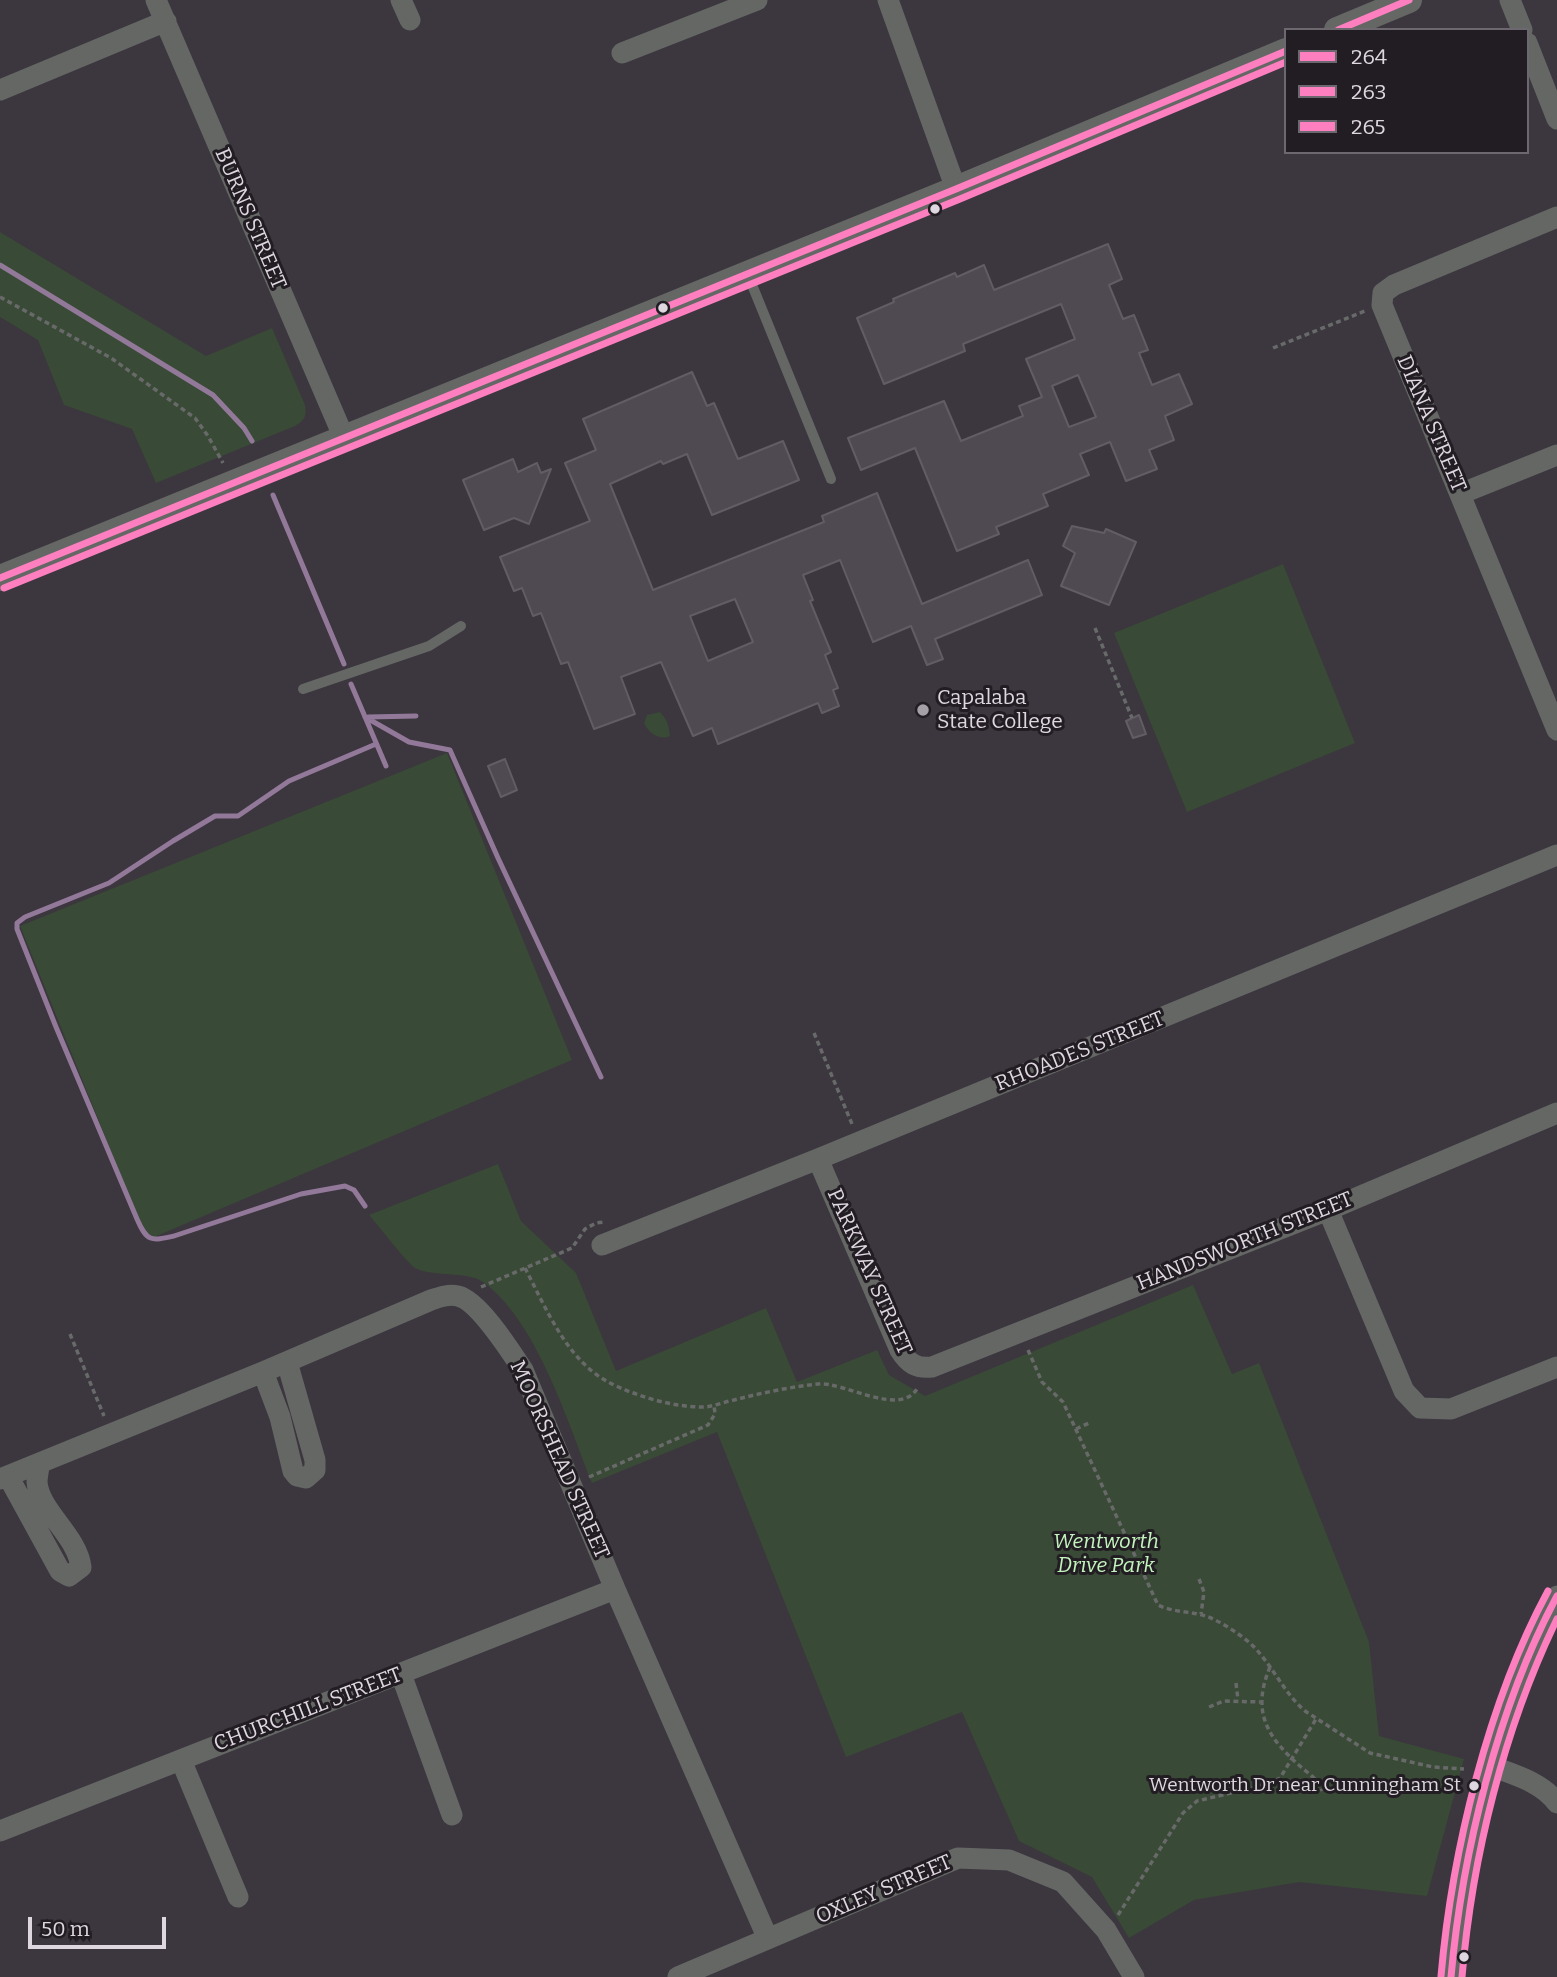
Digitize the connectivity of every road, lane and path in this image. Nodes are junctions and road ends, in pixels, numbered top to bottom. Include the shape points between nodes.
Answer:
1 (156, 0) edge
2 (401, 0) edge
3 (757, 0) edge
4 (888, 0) edge
5 (1409, 0) edge
6 (1510, 0) edge
7 (410, 20) dead end
8 (166, 21) junction
9 (1342, 28) edge
10 (1521, 28) edge
11 (1529, 48) edge
12 (1284, 52) edge
13 (622, 53) dead end
14 (0, 90) edge
15 (1557, 119) edge
16 (956, 188) junction
17 (1557, 217) edge
18 (747, 272) junction
19 (0, 297) edge
20 (1382, 305) junction
21 (1273, 348) dead end
22 (344, 438) junction
23 (1557, 455) edge
24 (222, 463) dead end
25 (831, 479) dead end
26 (1460, 494) junction
27 (0, 578) edge
28 (461, 626) dead end
29 (1095, 628) dead end
30 (303, 689) dead end
31 (1132, 718) dead end
32 (1557, 730) edge
33 (1557, 855) edge
34 (814, 1033) dead end
35 (1557, 1113) edge
36 (853, 1127) dead end
37 (818, 1159) junction
38 (1328, 1210) junction
39 (602, 1245) dead end
40 (525, 1268) dead end
41 (70, 1334) dead end
42 (1027, 1349) dead end
43 (287, 1362) junction
44 (932, 1367) joint
45 (1557, 1367) edge
46 (263, 1372) junction
47 (918, 1387) dead end
48 (714, 1405) junction
49 (105, 1418) dead end
50 (1089, 1423) dead end
51 (1076, 1429) junction
52 (39, 1464) junction
53 (4, 1478) edge
54 (572, 1486) junction
55 (1199, 1580) dead end
56 (615, 1589) junction
57 (1557, 1596) edge
58 (1201, 1614) junction
59 (1270, 1667) junction
60 (401, 1674) junction
61 (1236, 1683) dead end
62 (1238, 1700) junction
63 (1260, 1702) junction
64 (1209, 1707) dead end
65 (1316, 1719) junction
66 (1292, 1759) junction
67 (181, 1760) junction
68 (1491, 1766) junction
69 (1464, 1769) dead end
70 (1322, 1791) dead end
71 (1557, 1803) edge
72 (452, 1815) dead end
73 (0, 1831) edge
74 (238, 1898) dead end
75 (1106, 1930) junction
76 (768, 1940) junction
77 (678, 1977) edge
78 (1134, 1977) edge
79 (1451, 1977) edge

1 - 8 street, BURNS STREET
2 - 7 street
3 - 13 street
4 - 16 street
5 - 9 street
6 - 10 street
8 - 14 street
8 - 22 street, BURNS STREET
11 - 15 street
12 - 16 street
16 - 18 street
17 - 20 street via 1394,285 1382,293
18 - 22 street
18 - 25 lane
19 - 24 path via 111,358 195,418
20 - 21 path
20 - 26 street, DIANA STREET
22 - 27 street
23 - 26 street
26 - 32 street, DIANA STREET
28 - 30 lane via 429,646
29 - 31 path
33 - 37 street, RHOADES STREET
34 - 36 path
35 - 38 street, HANDSWORTH STREET
37 - 39 street, RHOADES STREET
37 - 44 street, PARKWAY STREET via 900,1350 921,1369
38 - 44 street, HANDSWORTH STREET
38 - 45 street via 1404,1391 1420,1408 1451,1409
40 - 48 path via 563,1339 607,1381 658,1400
41 - 49 path
42 - 51 path via 1042,1382 1063,1402
43 - 46 street, MOORSHEAD STREET
43 - 46 street via 315,1460 315,1469 306,1478 293,1471 281,1417
43 - 54 street, MOORSHEAD STREET via 431,1300 459,1296 476,1308 523,1370
46 - 52 street, MOORSHEAD STREET
47 - 48 path via 912,1395 891,1400 821,1383
48 - 54 path via 715,1414 708,1425
50 - 51 path
51 - 58 path via 1154,1601 1171,1610
52 - 53 street, MOORSHEAD STREET
52 - 53 street via 37,1483 44,1501 79,1558 81,1567 69,1576 61,1571
54 - 56 street, MOORSHEAD STREET
55 - 58 path
56 - 60 street, CHURCHILL STREET
56 - 76 street, MOORSHEAD STREET
57 - 68 street
58 - 59 path via 1251,1643
59 - 63 path
59 - 65 path via 1295,1703
60 - 67 street, CHURCHILL STREET
60 - 72 street
61 - 62 path
62 - 63 path
62 - 64 path
63 - 66 path via 1276,1742
65 - 66 path
65 - 69 path via 1370,1753
66 - 70 path
66 - 75 path via 1272,1782 1197,1801 1183,1813
67 - 73 street, CHURCHILL STREET
67 - 74 street
68 - 71 street via 1535,1784
68 - 79 street via 1467,1859
75 - 76 street, OXLEY STREET via 1063,1882 1009,1860 958,1858
75 - 78 street, OXLEY STREET
76 - 77 street, OXLEY STREET

